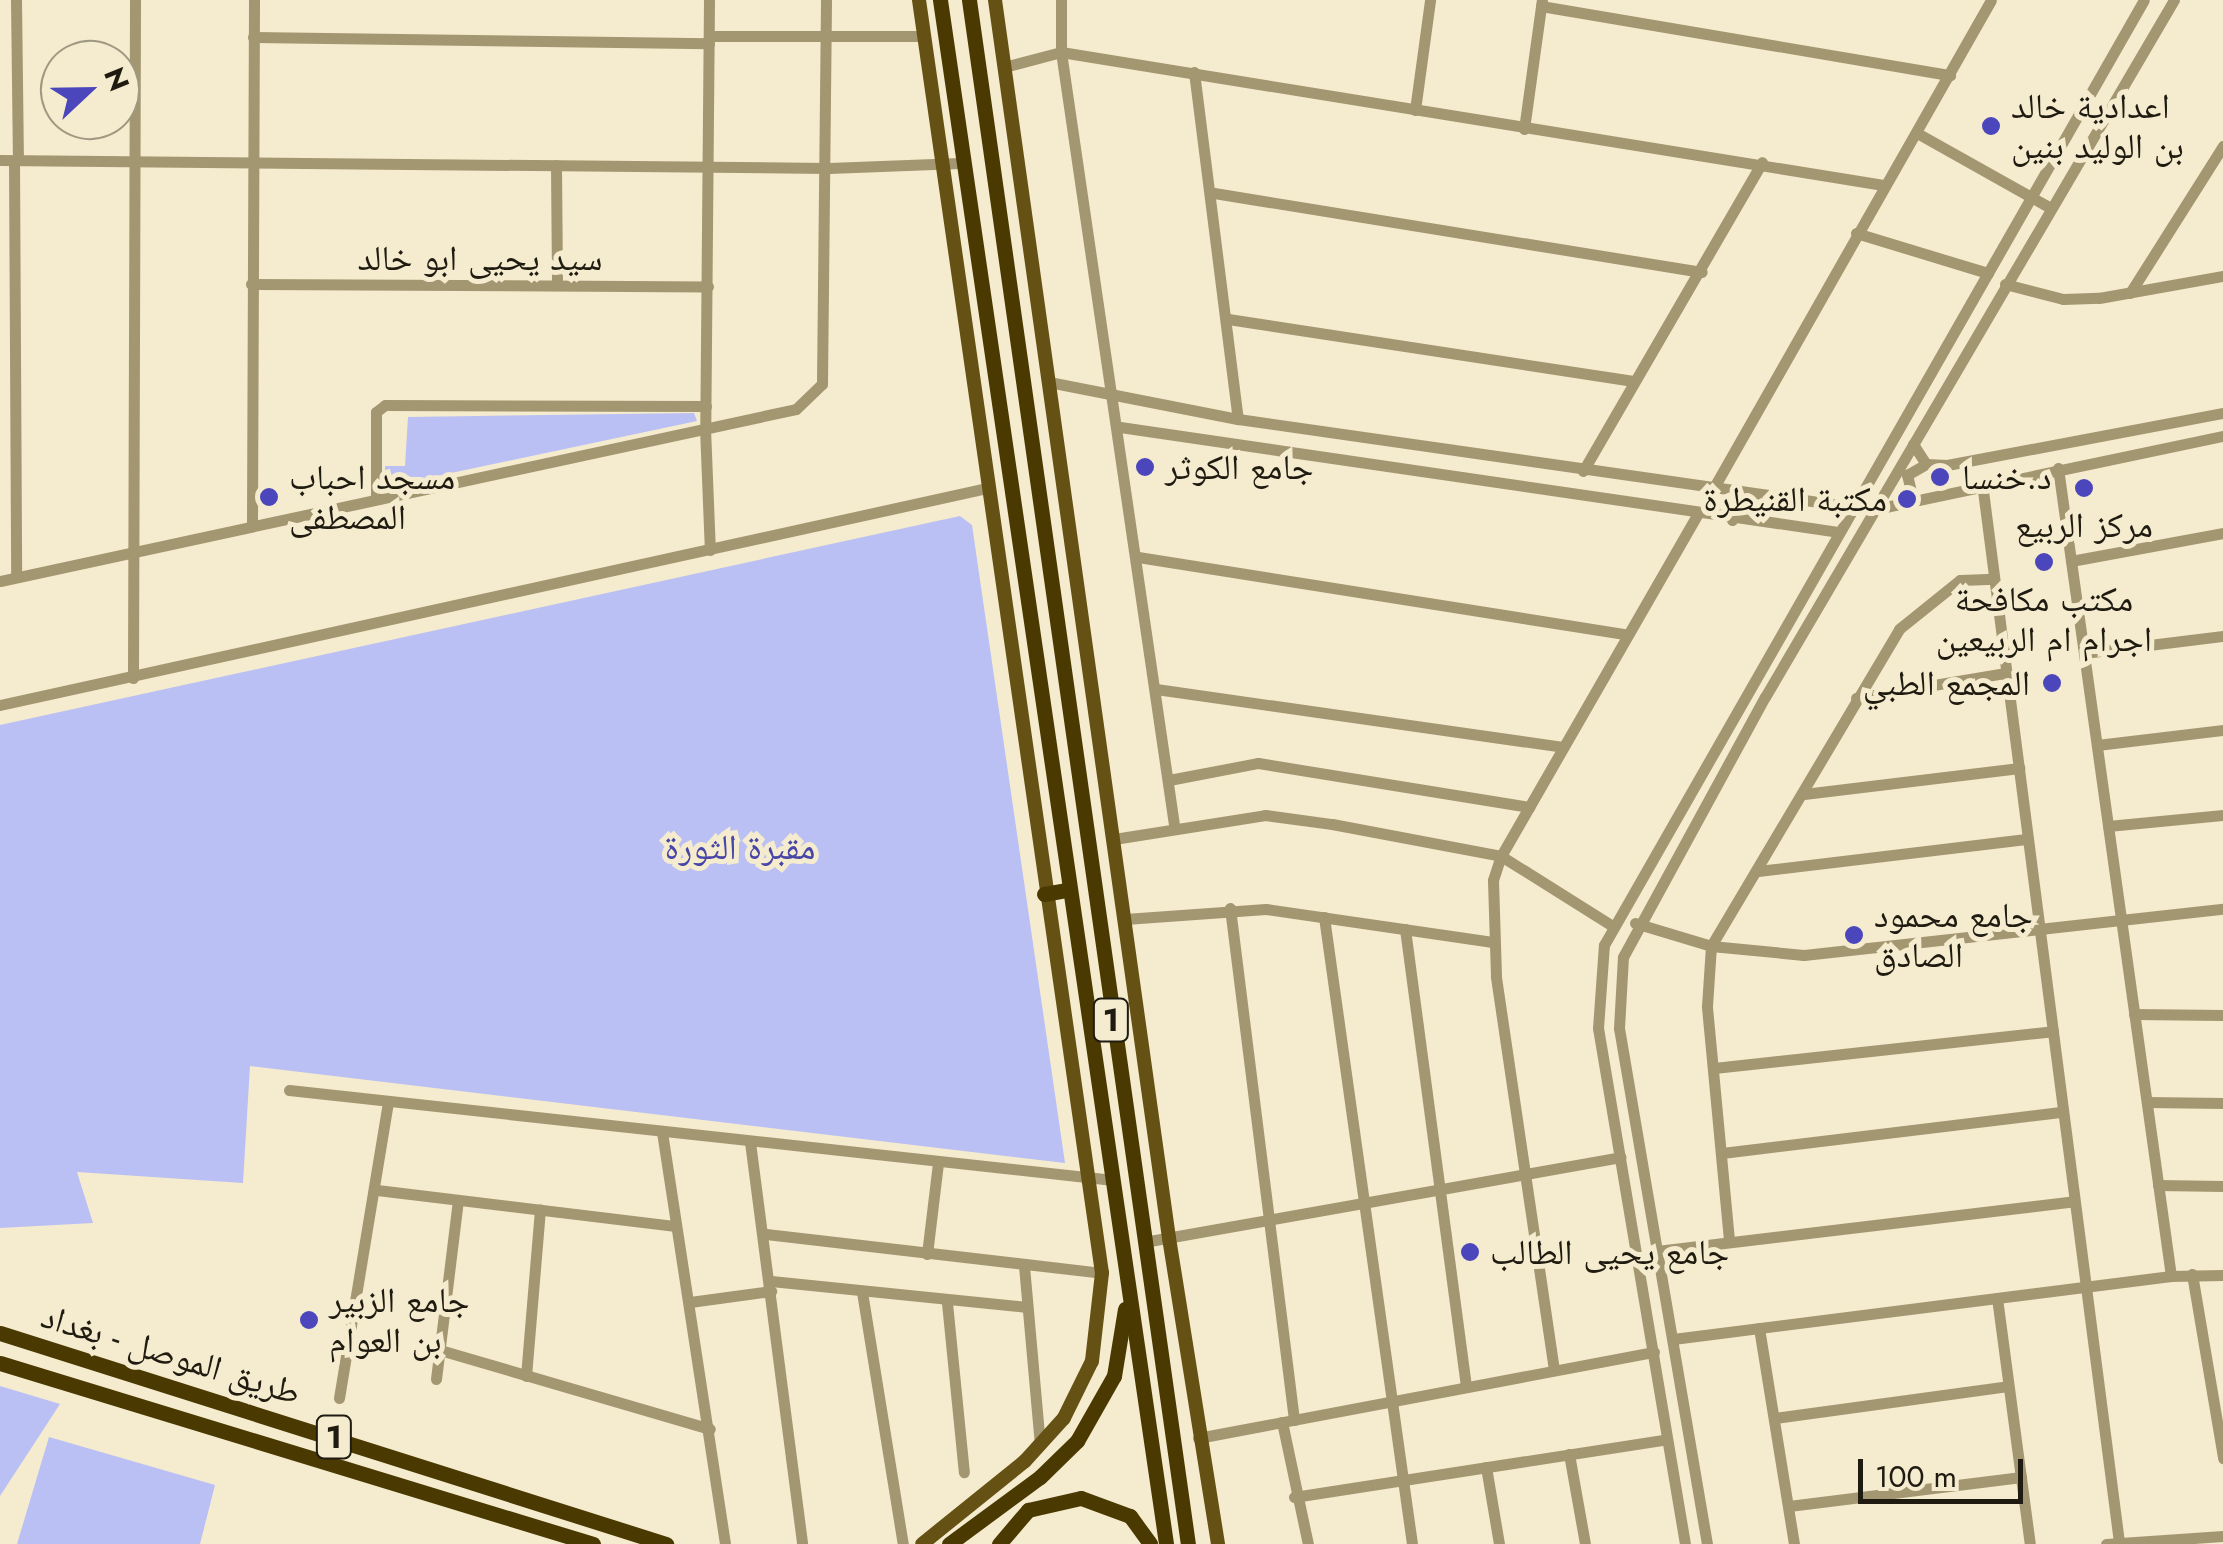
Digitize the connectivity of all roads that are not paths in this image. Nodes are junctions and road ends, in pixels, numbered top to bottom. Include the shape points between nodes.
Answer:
1 (16, 0) edge
2 (134, 0) edge
3 (254, 0) edge
4 (709, 0) edge
5 (826, 0) edge
6 (919, 0) edge
7 (940, 0) edge
8 (969, 0) edge
9 (996, 0) edge
10 (1062, 0) edge
11 (1430, 0) edge
12 (1992, 0) edge
13 (2144, 0) edge
14 (2174, 0) edge
15 (1542, 3) edge
16 (826, 32) junction
17 (921, 36) junction
18 (253, 37) junction
19 (709, 39) junction
20 (0, 40) edge
21 (16, 40) junction
22 (1060, 52) junction
23 (1004, 67) junction
24 (1194, 72) junction
25 (1950, 75) junction
26 (1415, 110) junction
27 (1524, 129) junction
28 (1917, 134) junction
29 (2222, 149) edge
30 (10, 160) edge
31 (132, 160) junction
32 (251, 162) junction
33 (939, 162) junction
34 (960, 162) junction
35 (1762, 162) junction
36 (556, 165) junction
37 (708, 166) junction
38 (828, 168) junction
39 (1883, 185) junction
40 (1214, 193) junction
41 (2031, 197) junction
42 (2049, 207) junction
43 (1856, 233) junction
44 (1702, 272) junction
45 (1988, 274) junction
46 (2223, 276) edge
47 (0, 282) edge
48 (16, 282) junction
49 (251, 284) junction
50 (2005, 284) junction
51 (558, 285) junction
52 (708, 286) junction
53 (2130, 293) junction
54 (1228, 319) junction
55 (1633, 382) junction
56 (1054, 383) junction
57 (1116, 397) junction
58 (6, 403) edge
59 (706, 406) junction
60 (2223, 413) edge
61 (1238, 419) junction
62 (705, 428) junction
63 (1120, 428) junction
64 (2223, 436) edge
65 (1913, 444) junction
66 (1926, 464) junction
67 (1562, 468) junction
68 (2058, 468) junction
69 (1583, 471) junction
70 (1982, 483) junction
71 (987, 488) junction
72 (1712, 489) junction
73 (1741, 493) junction
74 (1039, 495) junction
75 (1558, 495) junction
76 (1912, 496) junction
77 (376, 498) junction
78 (1012, 498) junction
79 (1853, 507) junction
80 (1876, 509) junction
81 (1697, 515) junction
82 (7, 518) edge
83 (1732, 520) junction
84 (252, 524) junction
85 (1838, 532) junction
86 (2223, 533) edge
87 (710, 550) junction
88 (131, 552) junction
89 (1138, 557) junction
90 (2071, 561) junction
91 (16, 577) junction
92 (1994, 579) junction
93 (0, 580) edge
94 (1628, 635) junction
95 (2223, 636) edge
96 (2084, 653) junction
97 (2006, 673) junction
98 (133, 678) junction
99 (1749, 688) junction
100 (1156, 689) junction
101 (1765, 697) junction
102 (1856, 698) junction
103 (0, 705) edge
104 (2223, 730) edge
105 (2097, 746) junction
106 (1563, 747) junction
107 (2019, 768) junction
108 (1169, 780) junction
109 (1804, 794) junction
110 (1529, 806) junction
111 (2223, 815) edge
112 (1174, 826) junction
113 (2108, 826) junction
114 (1114, 839) junction
115 (2028, 839) junction
116 (1500, 856) junction
117 (1758, 871) junction
118 (1066, 890) junction
119 (1044, 894) junction
120 (1230, 908) junction
121 (2223, 908) edge
122 (1324, 917) junction
123 (1125, 918) junction
124 (2121, 919) junction
125 (1635, 923) junction
126 (1611, 925) junction
127 (1405, 929) junction
128 (2040, 930) junction
129 (1494, 942) junction
130 (1710, 946) junction
131 (2134, 1014) junction
132 (2223, 1015) edge
133 (2052, 1030) junction
134 (1714, 1068) junction
135 (290, 1090) dead end
136 (388, 1101) junction
137 (2147, 1102) junction
138 (2223, 1103) edge
139 (2063, 1112) junction
140 (1614, 1116) junction
141 (662, 1132) junction
142 (750, 1142) junction
143 (1638, 1142) junction
144 (1722, 1154) junction
145 (1620, 1157) junction
146 (938, 1163) junction
147 (1525, 1174) junction
148 (1113, 1180) junction
149 (1088, 1181) junction
150 (2158, 1185) junction
151 (2223, 1186) edge
152 (1440, 1189) junction
153 (376, 1190) junction
154 (458, 1200) junction
155 (2074, 1201) junction
156 (1364, 1203) junction
157 (540, 1210) junction
158 (1269, 1220) junction
159 (676, 1226) junction
160 (766, 1234) junction
161 (1168, 1238) junction
162 (1729, 1240) junction
163 (1144, 1242) junction
164 (1658, 1251) junction
165 (927, 1254) junction
166 (1024, 1266) junction
167 (1126, 1270) junction
168 (1102, 1272) junction
169 (2192, 1274) junction
170 (2223, 1275) edge
171 (2171, 1276) junction
172 (771, 1286) junction
173 (2086, 1286) junction
174 (862, 1292) junction
175 (1997, 1298) junction
176 (690, 1302) junction
177 (947, 1303) junction
178 (1028, 1307) junction
179 (1758, 1328) junction
180 (0, 1333) edge
181 (1672, 1339) junction
182 (440, 1350) junction
183 (1654, 1352) junction
184 (0, 1363) edge
185 (1554, 1370) junction
186 (526, 1376) junction
187 (436, 1379) dead end
188 (2008, 1386) junction
189 (1466, 1387) junction
190 (1660, 1388) junction
191 (340, 1398) dead end
192 (1392, 1402) junction
193 (1684, 1410) junction
194 (1775, 1418) junction
195 (1288, 1421) junction
196 (710, 1429) junction
197 (1198, 1438) junction
198 (1667, 1439) junction
199 (1040, 1445) junction
200 (1569, 1454) junction
201 (2223, 1458) edge
202 (1486, 1468) junction
203 (964, 1472) dead end
204 (2021, 1477) junction
205 (1403, 1480) junction
206 (1294, 1497) junction
207 (1789, 1506) junction
208 (2223, 1536) edge
209 (2112, 1543) edge
210 (594, 1544) edge
211 (666, 1544) edge
212 (725, 1544) edge
213 (802, 1544) edge
214 (903, 1544) edge
215 (922, 1544) edge
216 (948, 1544) edge
217 (1000, 1544) edge
218 (1150, 1544) edge
219 (1166, 1544) edge
220 (1192, 1544) edge
221 (1218, 1544) edge
222 (1308, 1544) edge
223 (1412, 1544) edge
224 (1499, 1544) edge
225 (1584, 1544) edge
226 (1685, 1544) edge
227 (1707, 1544) edge
228 (1794, 1544) edge
229 (2030, 1544) edge

1 - 21 street
2 - 31 street
3 - 18 street
4 - 19 street
5 - 16 street
6 - 17 main road
7 - 34 highway, 1
8 - 74 highway, 1
9 - 23 main road
10 - 22 street
11 - 26 street
12 - 25 street
13 - 41 street
14 - 42 street
15 - 25 street
15 - 27 street
16 - 17 street
16 - 19 street
16 - 38 street
17 - 33 main road
18 - 19 street
18 - 32 street
19 - 37 street
20 - 21 street
21 - 30 street
22 - 23 street
22 - 24 street
22 - 57 street
23 - 56 main road
24 - 26 street
24 - 40 street
25 - 28 street
26 - 27 street
27 - 35 street
28 - 39 street
28 - 41 street
29 - 53 street
30 - 31 street
30 - 48 street
31 - 32 street
31 - 88 street
32 - 36 street
32 - 49 street
33 - 34 street
33 - 38 street
33 - 71 main road
34 - 78 highway, 1
35 - 39 street
35 - 44 street
36 - 37 street
36 - 51 street
37 - 38 street
37 - 52 street
38 - 62 street via 822,384 796,408
39 - 43 street
40 - 44 street
40 - 54 street
41 - 42 street
41 - 45 street
42 - 50 street
43 - 45 street
43 - 72 street
44 - 55 street
45 - 79 street
46 - 53 street
47 - 48 street
48 - 58 street
49 - 51 street, سيد يحيى ابو خالد
49 - 84 street
50 - 53 street via 2063,298
50 - 65 street
51 - 52 street, سيد يحيى ابو خالد
52 - 59 street
54 - 55 street
54 - 61 street
55 - 69 street
56 - 57 street
56 - 114 main road
57 - 61 street
57 - 63 street
58 - 82 street
59 - 62 street
59 - 77 street via 385,405 376,412
60 - 66 street
61 - 67 street
62 - 77 street
62 - 87 street
63 - 75 street
63 - 89 street
64 - 68 street
65 - 66 street
65 - 80 street
66 - 76 street via 1907,475
67 - 69 street
67 - 75 street
68 - 70 street
68 - 90 street
69 - 72 street
70 - 76 street
70 - 92 street
71 - 87 street
71 - 119 main road
72 - 73 street
73 - 79 street
73 - 83 street
74 - 78 highway
74 - 163 highway, 1
75 - 81 street
76 - 80 street
77 - 84 street
78 - 118 highway, 1
79 - 85 street
80 - 101 street
81 - 83 street
81 - 94 street
82 - 91 street
83 - 85 street
84 - 88 street
85 - 99 street
86 - 90 street
87 - 98 street
88 - 91 street
88 - 98 street
89 - 94 street
89 - 100 street
90 - 96 street
91 - 93 street
92 - 97 street
92 - 102 street via 1960,580 1927,601 1899,629
94 - 106 street
95 - 96 street
96 - 105 street
97 - 102 street
97 - 107 street
98 - 103 street
99 - 101 street
99 - 126 street
100 - 106 street
100 - 108 street
101 - 125 street
102 - 109 street
104 - 105 street
105 - 113 street
106 - 110 street
107 - 109 street
107 - 115 street
108 - 110 street via 1258,763
108 - 112 street
109 - 117 street
110 - 116 street
111 - 113 street
112 - 114 street
112 - 116 street via 1265,815
113 - 124 street
114 - 123 main road
115 - 117 street
115 - 128 street
116 - 126 street
116 - 129 street
117 - 130 street
118 - 119 highway
118 - 148 highway, 1
119 - 149 main road
120 - 122 street
120 - 123 street
120 - 158 street
121 - 124 street
122 - 127 street
122 - 156 street
123 - 161 main road
124 - 128 street
124 - 131 street
125 - 130 street
125 - 143 street via 1622,956 1617,1010
126 - 140 street via 1596,1007
127 - 129 street
127 - 152 street
128 - 130 street via 1804,956
128 - 133 street
129 - 147 street
130 - 134 street via 1706,1006
131 - 132 street
131 - 137 street
133 - 134 street
133 - 139 street
134 - 144 street
135 - 136 street
136 - 141 street
136 - 153 street
137 - 138 street
137 - 150 street
139 - 144 street
139 - 155 street
140 - 143 street via 1628,1112
140 - 145 street
141 - 142 street
141 - 159 street
142 - 146 street
142 - 160 street
143 - 164 street
144 - 162 street
145 - 147 street
145 - 183 street
146 - 149 street
146 - 165 street
147 - 152 street
147 - 185 street
148 - 149 street
148 - 167 highway, 1
149 - 168 main road
150 - 151 street
150 - 171 street
152 - 156 street
152 - 189 street
153 - 154 street
153 - 191 street
154 - 157 street
154 - 182 street
155 - 162 street
155 - 173 street
156 - 158 street
156 - 192 street
157 - 159 street
157 - 186 street
158 - 161 street
158 - 195 street
159 - 176 street
160 - 165 street
160 - 172 street
161 - 163 street
161 - 197 main road
162 - 164 street
163 - 220 highway, 1
164 - 181 street
165 - 166 street
166 - 168 street
166 - 178 street
167 - 216 highway via 1119,1356 1092,1420 1040,1477
167 - 219 highway
168 - 199 main road via 1092,1362 1064,1418
169 - 170 street
169 - 171 street
169 - 201 street
171 - 173 street
172 - 174 street
172 - 176 street
172 - 213 street
173 - 175 street
173 - 209 street
174 - 177 street
174 - 214 street
175 - 179 street
175 - 188 street
176 - 196 street
177 - 178 street
177 - 203 street
178 - 199 street
179 - 181 street
179 - 194 street
180 - 211 highway, طريق الموصل - بغداد / 1
181 - 193 street
182 - 186 street
182 - 187 street
183 - 185 street
183 - 190 street
184 - 210 highway, 1
185 - 189 street
186 - 196 street
188 - 194 street
188 - 204 street
189 - 192 street
190 - 193 street via 1671,1415
190 - 198 street
192 - 195 street
192 - 205 street
193 - 227 street
194 - 207 street
195 - 197 street
195 - 206 street
196 - 212 street
197 - 221 main road
198 - 200 street
198 - 226 street
199 - 215 main road
200 - 202 street
200 - 225 street
202 - 205 street
202 - 224 street
204 - 207 street
204 - 229 street
205 - 206 street
205 - 223 street
206 - 222 street
207 - 228 street
208 - 209 street
217 - 218 highway via 1028,1510 1082,1498 1116,1506

